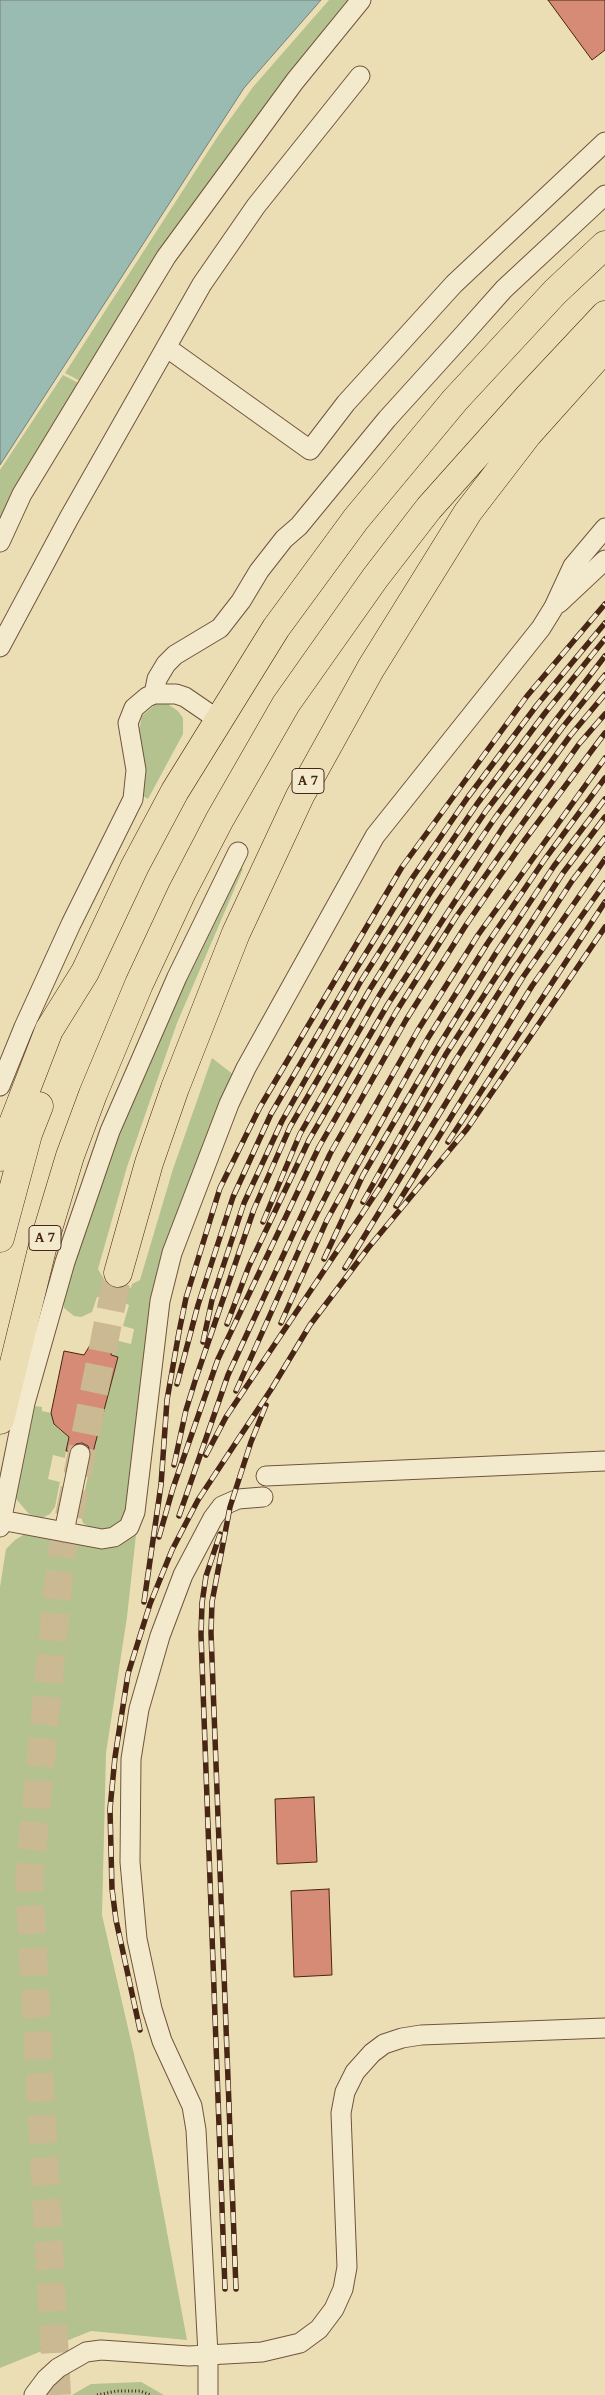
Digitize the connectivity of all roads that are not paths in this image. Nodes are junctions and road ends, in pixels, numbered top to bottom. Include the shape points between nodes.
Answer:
1 (361, 0) edge
2 (360, 76) dead end
3 (605, 142) edge
4 (605, 195) edge
5 (605, 245) edge
6 (605, 315) edge
7 (166, 347) junction
8 (605, 348) edge
9 (528, 434) junction
10 (605, 528) edge
11 (0, 542) edge
12 (605, 560) edge
13 (375, 578) junction
14 (554, 607) junction
15 (0, 647) edge
16 (154, 694) junction
17 (220, 721) junction
18 (238, 852) dead end
19 (85, 972) junction
20 (0, 1086) edge
21 (0, 1157) edge
22 (0, 1238) edge
23 (118, 1272) tunnel mouth
24 (0, 1420) edge
25 (80, 1454) dead end
26 (605, 1461) edge
27 (266, 1476) dead end
28 (263, 1497) dead end
29 (1, 1523) edge
30 (64, 1532) junction
31 (605, 2028) edge
32 (208, 2354) junction
33 (34, 2395) edge
34 (208, 2395) edge

1 - 11 lane via 295,81 166,258 22,494
2 - 7 lane via 256,206 202,284
3 - 7 lane via 454,284 346,403 310,450
4 - 16 lane via 504,289 387,419 299,526 284,539 220,628 166,664 157,679
5 - 17 highway via 495,355 395,470 276,628
6 - 13 highway, A 7 via 428,508
7 - 15 lane via 68,518
8 - 9 highway, A 7
9 - 13 highway, A 7
9 - 23 highway, A 7 via 468,512 416,594 300,796 236,933 175,1088
10 - 14 lane via 573,566
12 - 14 lane
13 - 24 highway, A 7 via 286,704 215,827 139,984 93,1094 68,1165 42,1249
14 - 30 lane via 541,628 375,836 246,1068 172,1253 160,1301 133,1520 129,1528 114,1537 102,1539
16 - 17 lane via 186,697
16 - 20 lane via 134,708 128,724 136,770 133,800 67,933
17 - 19 highway via 175,791
18 - 29 lane via 177,977 110,1131 65,1262 25,1403
19 - 21 highway via 49,1030
19 - 22 highway via 65,1040 28,1134
25 - 30 lane
26 - 27 lane
28 - 32 lane via 238,1499 222,1506 184,1575 160,1636 142,1700 131,1759 130,1862 137,1939 162,2041 192,2106
29 - 30 lane
31 - 32 lane via 421,2035 384,2044 372,2053 355,2072 345,2092 341,2113 347,2267 343,2289 334,2309 319,2329 300,2343 262,2352
32 - 33 lane via 86,2352 58,2368
32 - 34 lane

